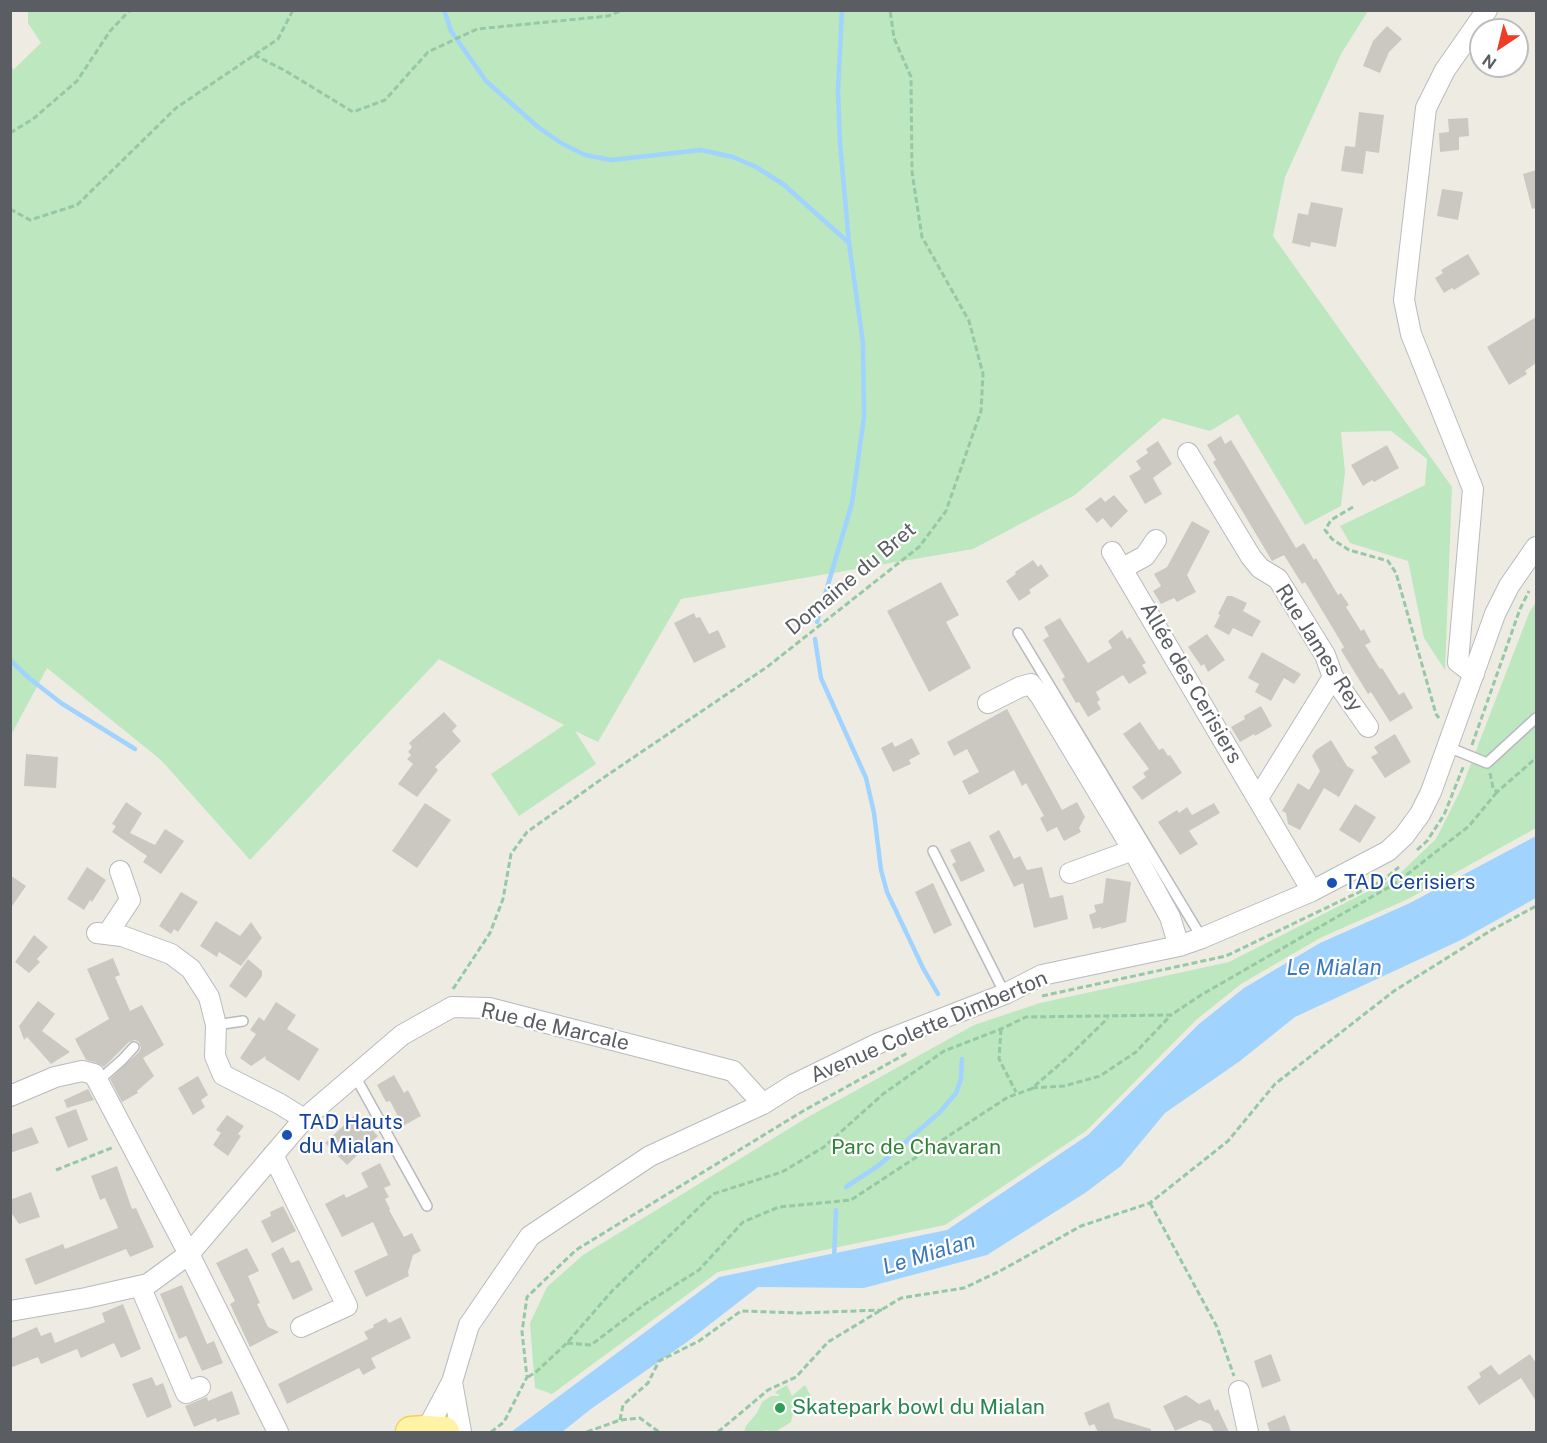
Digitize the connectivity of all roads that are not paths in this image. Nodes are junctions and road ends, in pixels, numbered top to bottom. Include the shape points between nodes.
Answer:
1 (1487, 10) edge
2 (1188, 453) dead end
3 (1156, 540) dead end
4 (1536, 547) edge
5 (1017, 633) dead end
6 (1474, 674) junction
7 (1333, 677) junction
8 (988, 704) dead end
9 (1536, 718) edge
10 (1368, 727) dead end
11 (1451, 740) junction
12 (1258, 798) junction
13 (1133, 850) junction
14 (933, 851) dead end
15 (120, 871) dead end
16 (1070, 873) dead end
17 (1312, 891) junction
18 (1202, 938) junction
19 (1179, 946) junction
20 (1005, 994) junction
21 (243, 1022) dead end
22 (216, 1025) junction
23 (134, 1047) dead end
24 (355, 1076) junction
25 (98, 1081) junction
26 (10, 1096) edge
27 (763, 1104) junction
28 (304, 1119) junction
29 (273, 1155) junction
30 (427, 1206) dead end
31 (189, 1254) junction
32 (140, 1286) junction
33 (10, 1311) edge
34 (302, 1327) dead end
35 (452, 1382) junction
36 (200, 1388) dead end
37 (1239, 1391) road end
38 (278, 1432) edge
39 (427, 1432) edge
40 (461, 1432) edge
41 (1248, 1432) edge

1 - 6 street via 1445,70 1426,108 1404,300 1411,334 1473,489 1458,662
2 - 7 street, Rue James Rey via 1251,557 1278,579 1325,656
3 - 12 street, Allée des Cerisiers via 1145,556 1118,560
4 - 6 street, Avenue Colette Dimberton via 1495,614
5 - 18 lane
6 - 11 street, Avenue Colette Dimberton
7 - 10 street, Rue James Rey
7 - 12 street
8 - 13 street via 1031,684
9 - 11 lane via 1487,763 1468,756
11 - 17 street, Avenue Colette Dimberton via 1424,806 1404,836 1388,851
12 - 17 street, Allée des Cerisiers
13 - 16 street
13 - 19 street via 1170,917
14 - 20 lane
15 - 22 street via 130,900 102,933 171,954 191,969 209,997
17 - 18 street, Avenue Colette Dimberton
18 - 19 street, Avenue Colette Dimberton
19 - 20 street, Avenue Colette Dimberton via 1042,975
20 - 27 street, Avenue Colette Dimberton via 879,1043
21 - 22 lane
22 - 28 street via 215,1056 223,1075
23 - 25 lane
24 - 27 street, Rue de Marcale via 402,1035 452,1007 489,1008 733,1071
24 - 28 street, Rue de Marcale
24 - 30 lane
25 - 26 street via 94,1074 82,1071 55,1077
25 - 31 street
27 - 35 street, Avenue Colette Dimberton via 650,1156 530,1236 469,1326
28 - 29 street, Rue de Marcale
29 - 31 street, Rue de Marcale
29 - 34 street via 347,1306
31 - 32 street, Rue de Marcale
31 - 38 street
32 - 33 street, Rue de Marcale
32 - 36 street via 186,1393
35 - 39 street, Avenue Colette Dimberton
35 - 40 street, Avenue Colette Dimberton
37 - 41 street

